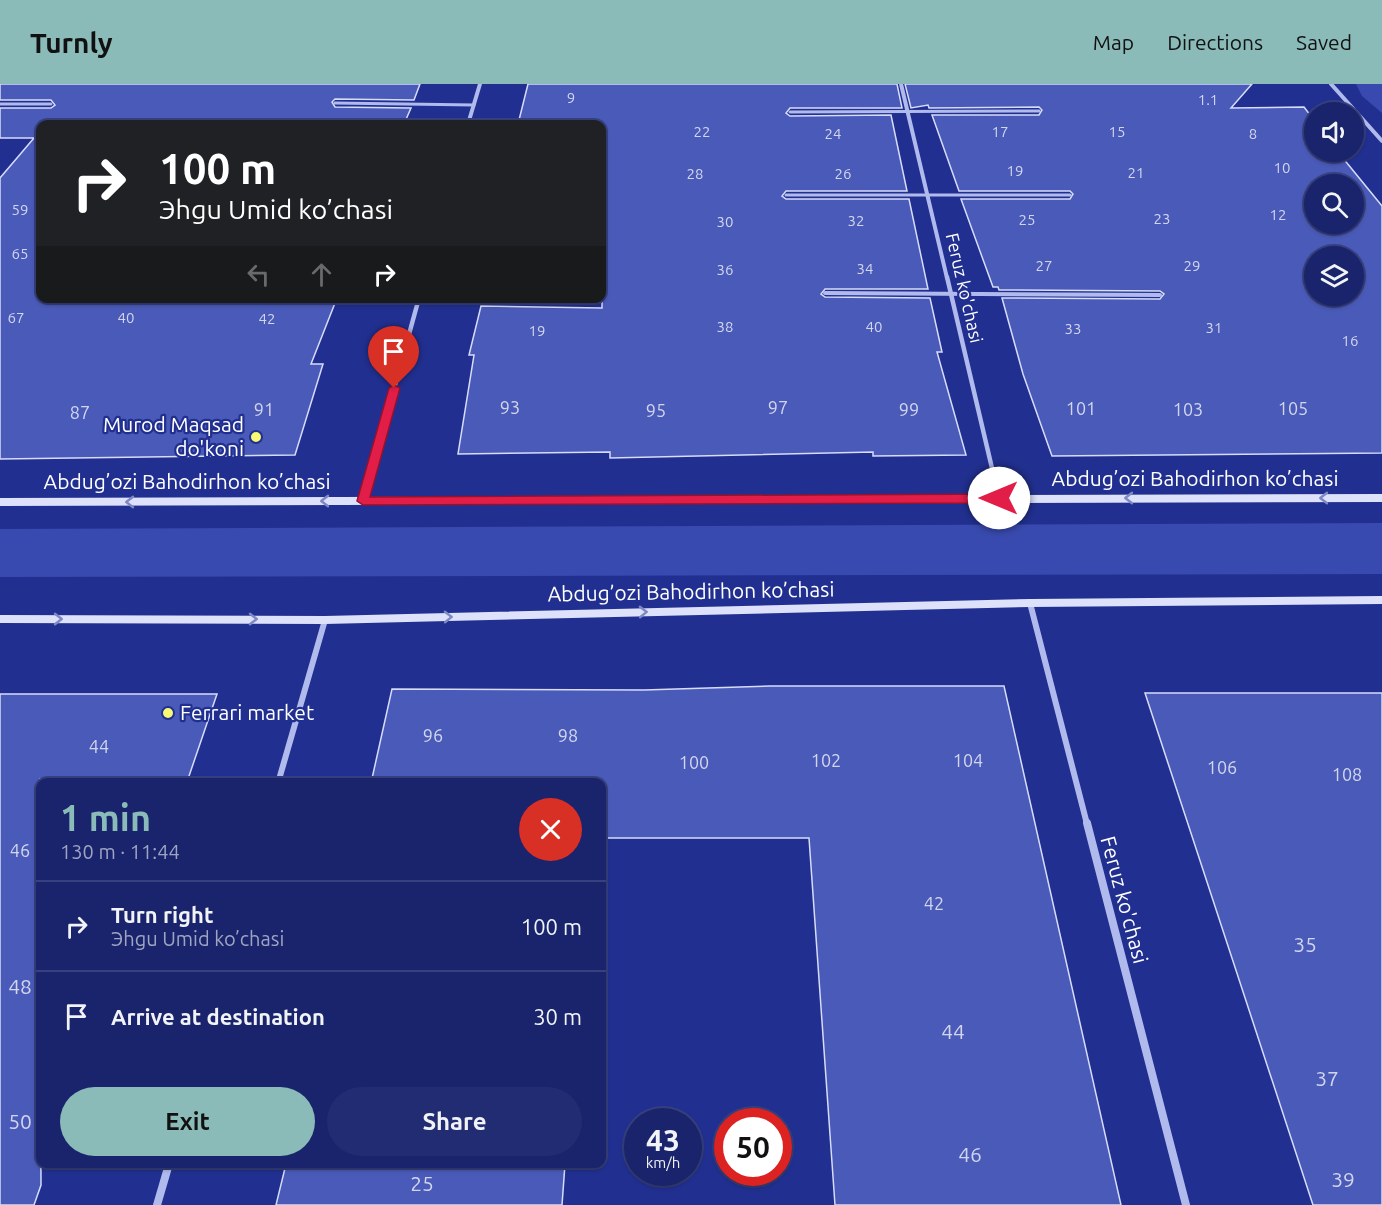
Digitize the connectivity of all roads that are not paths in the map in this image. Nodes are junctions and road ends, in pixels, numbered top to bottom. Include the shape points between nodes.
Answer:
1 (480, 84) edge
2 (901, 84) edge
3 (1331, 84) edge
4 (0, 104) edge
5 (51, 104) dead end
6 (335, 104) dead end
7 (474, 105) junction
8 (1039, 111) dead end
9 (790, 112) dead end
10 (908, 112) junction
11 (469, 120) edge
12 (1382, 141) edge
13 (786, 195) dead end
14 (927, 195) junction
15 (1070, 195) dead end
16 (825, 293) dead end
17 (951, 295) junction
18 (1160, 295) dead end
19 (418, 303) edge
20 (999, 498) junction
21 (1382, 498) edge
22 (363, 501) junction
23 (0, 502) edge
24 (1382, 600) edge
25 (1030, 603) junction
26 (0, 619) edge
27 (325, 620) junction
28 (279, 778) edge
29 (168, 1168) edge
30 (157, 1205) edge
31 (1186, 1205) edge

1 - 7 street
2 - 10 street, Feruz ko'chasi
3 - 12 street
4 - 5 lane
6 - 7 lane
7 - 11 street
8 - 10 lane
9 - 10 lane
10 - 14 street, Feruz ko'chasi
13 - 14 lane
14 - 15 lane
14 - 17 street, Feruz ko'chasi
16 - 17 lane
17 - 18 lane
17 - 20 street, Feruz ko'chasi
19 - 22 street
21 -> 20 main road, Abdug’ozi Bahodirhon ko’chasi
20 - 22 main road, Abdug’ozi Bahodirhon ko’chasi
22 -> 23 main road, Abdug’ozi Bahodirhon ko’chasi
24 - 25 main road, Abdug’ozi Bahodirhon ko’chasi
27 -> 25 main road, Abdug’ozi Bahodirhon ko’chasi
25 - 31 street, Feruz ko'chasi
26 -> 27 main road, Abdug’ozi Bahodirhon ko’chasi
27 - 28 street
29 - 30 street

